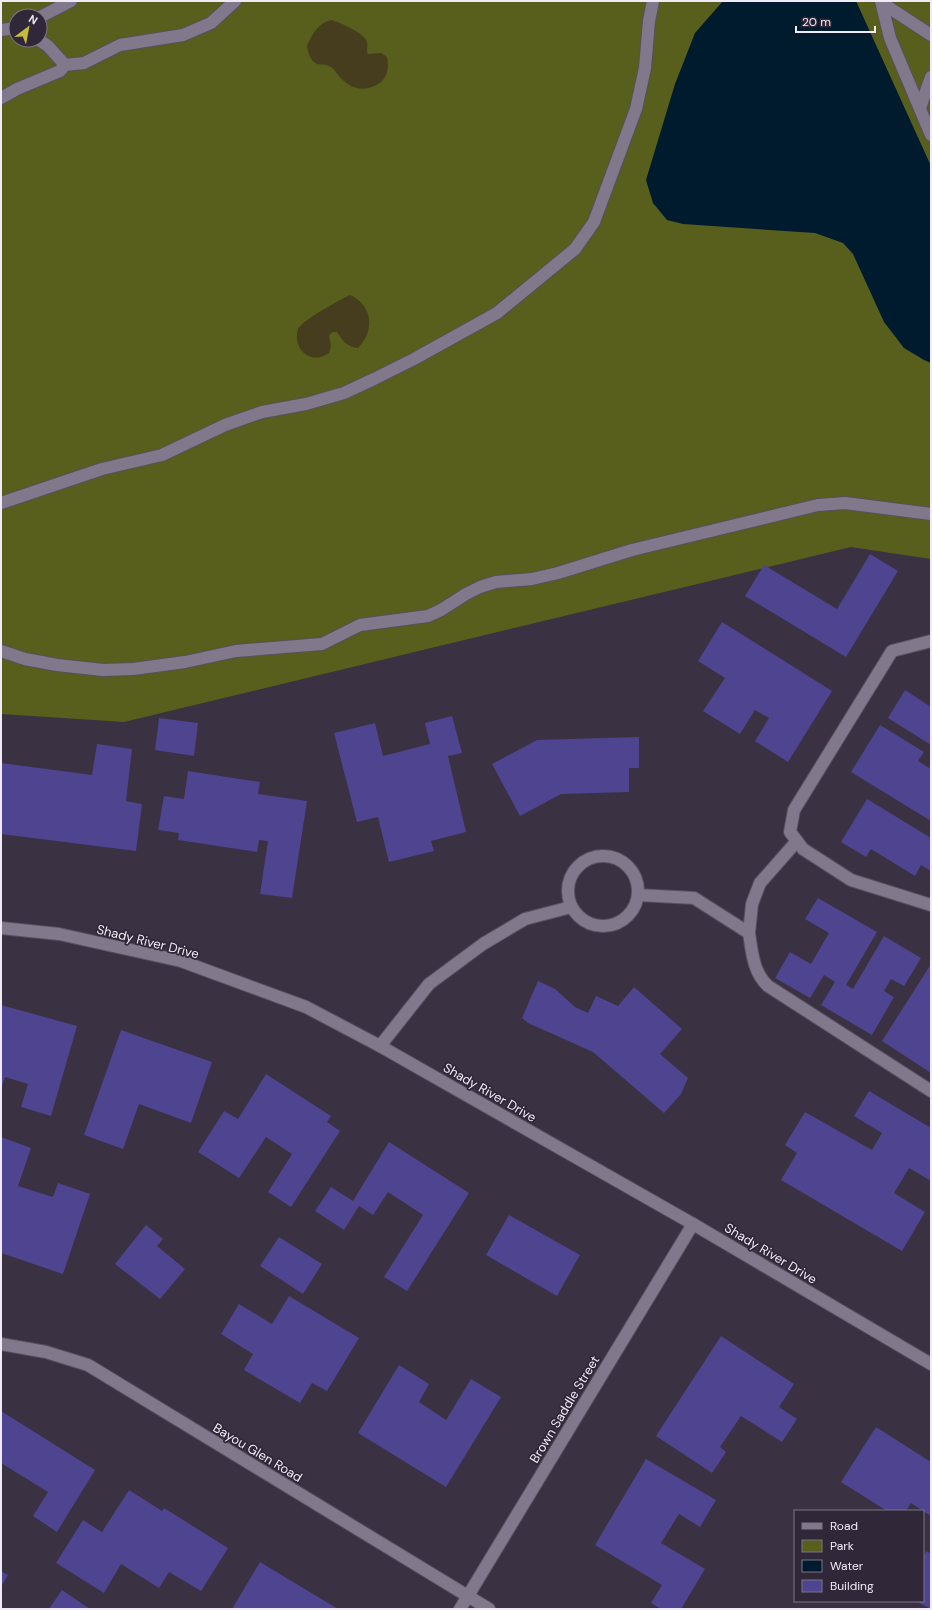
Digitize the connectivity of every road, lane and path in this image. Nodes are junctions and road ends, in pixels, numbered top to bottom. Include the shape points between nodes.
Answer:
1 (72, 1) edge
2 (235, 1) edge
3 (653, 1) edge
4 (882, 2) edge
5 (48, 13) edge
6 (931, 35) edge
7 (48, 46) edge
8 (65, 65) junction
9 (931, 78) edge
10 (1, 98) edge
11 (920, 108) junction
12 (931, 135) edge
13 (1, 502) edge
14 (931, 514) edge
15 (931, 641) edge
16 (1, 651) edge
17 (797, 841) junction
18 (638, 896) junction
19 (931, 905) edge
20 (571, 907) junction
21 (1, 928) edge
22 (749, 933) junction
23 (380, 1046) junction
24 (931, 1090) edge
25 (693, 1224) junction
26 (1, 1344) edge
27 (931, 1364) edge
28 (468, 1596) junction
29 (460, 1609) edge
30 (489, 1609) edge

1 - 5 street
2 - 8 street via 211,23 183,35 120,46 84,62
3 - 13 street via 645,68 636,109 594,222 575,249 497,313 374,380 344,392 306,404 262,412 225,425 162,455 102,469
4 - 6 street
4 - 11 street via 890,38
7 - 8 street
8 - 10 street via 60,72
9 - 11 street
11 - 12 street
14 - 16 street via 845,503 818,505 632,550 532,580 491,583 428,616 360,626 322,644 236,651 185,662 103,670 56,665
15 - 17 street via 892,651 794,810 790,832
17 - 19 street via 803,849 851,880
17 - 22 street via 760,883 752,904
18 - 20 street via 631,913 611,926 599,927 588,924 578,917
18 - 20 street via 637,879 631,869 622,861 600,856 588,858 572,874 568,885
18 - 22 street via 694,898
20 - 23 street via 525,919 482,944 429,984
21 - 23 street, Shady River Drive via 59,934 181,961 306,1007
22 - 24 street via 753,961 758,974 768,986
23 - 25 street, Shady River Drive
25 - 27 street, Shady River Drive
25 - 28 street, Brown Saddle Street
26 - 28 street, Bayou Glen Road via 46,1352 88,1365
28 - 29 street, Brown Saddle Street
28 - 30 street, Bayou Glen Road

